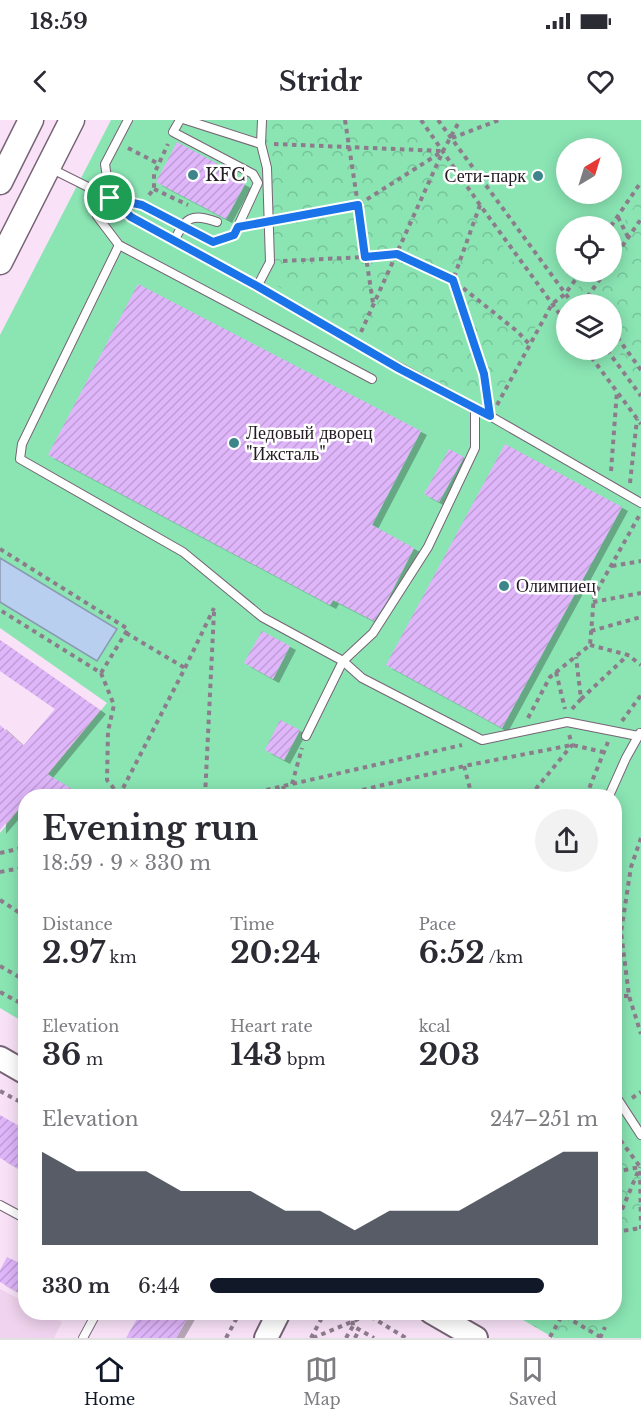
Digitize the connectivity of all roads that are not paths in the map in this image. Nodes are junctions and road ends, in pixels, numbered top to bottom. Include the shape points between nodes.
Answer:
1 (31, 120) edge
2 (72, 120) edge
3 (128, 120) edge
4 (180, 120) edge
5 (186, 120) edge
6 (262, 120) edge
7 (261, 144) junction
8 (48, 167) junction
9 (0, 182) edge
10 (89, 188) junction
11 (110, 198) junction
12 (217, 222) dead end
13 (182, 226) junction
14 (174, 241) junction
15 (119, 245) junction
16 (0, 262) edge
17 (257, 286) junction
18 (372, 379) dead end
19 (475, 408) junction
20 (641, 503) edge
21 (343, 661) junction
22 (639, 734) edge
23 (306, 736) road end
24 (612, 789) edge
25 (0, 1058) edge
26 (18, 1068) edge
27 (622, 1106) edge
28 (641, 1135) edge
29 (0, 1205) edge
30 (18, 1215) edge
31 (92, 1320) edge
32 (275, 1320) edge
33 (445, 1320) edge
34 (83, 1338) edge
35 (266, 1338) edge
36 (476, 1338) edge

1 - 9 main road
2 - 8 main road
3 - 11 lane via 105,164
4 - 13 lane via 173,132 253,174 258,183 234,235 213,242
5 - 7 lane
6 - 7 lane
7 - 17 lane via 267,168 270,262
8 - 10 lane
8 - 16 main road
10 - 11 lane
10 - 15 lane via 97,216
11 - 13 lane via 142,205
11 - 14 lane via 131,217
12 - 13 lane via 200,216
13 - 14 lane
14 - 17 lane
15 - 18 lane
15 - 21 lane via 22,444 20,459 183,552 262,617
17 - 19 lane
19 - 20 lane
19 - 21 lane via 475,448 428,547 373,633
21 - 22 lane via 362,678 482,740 567,722
21 - 23 lane
22 - 24 lane
25 - 26 main road
27 - 28 lane
29 - 30 lane
31 - 34 lane
32 - 35 main road
33 - 36 main road

